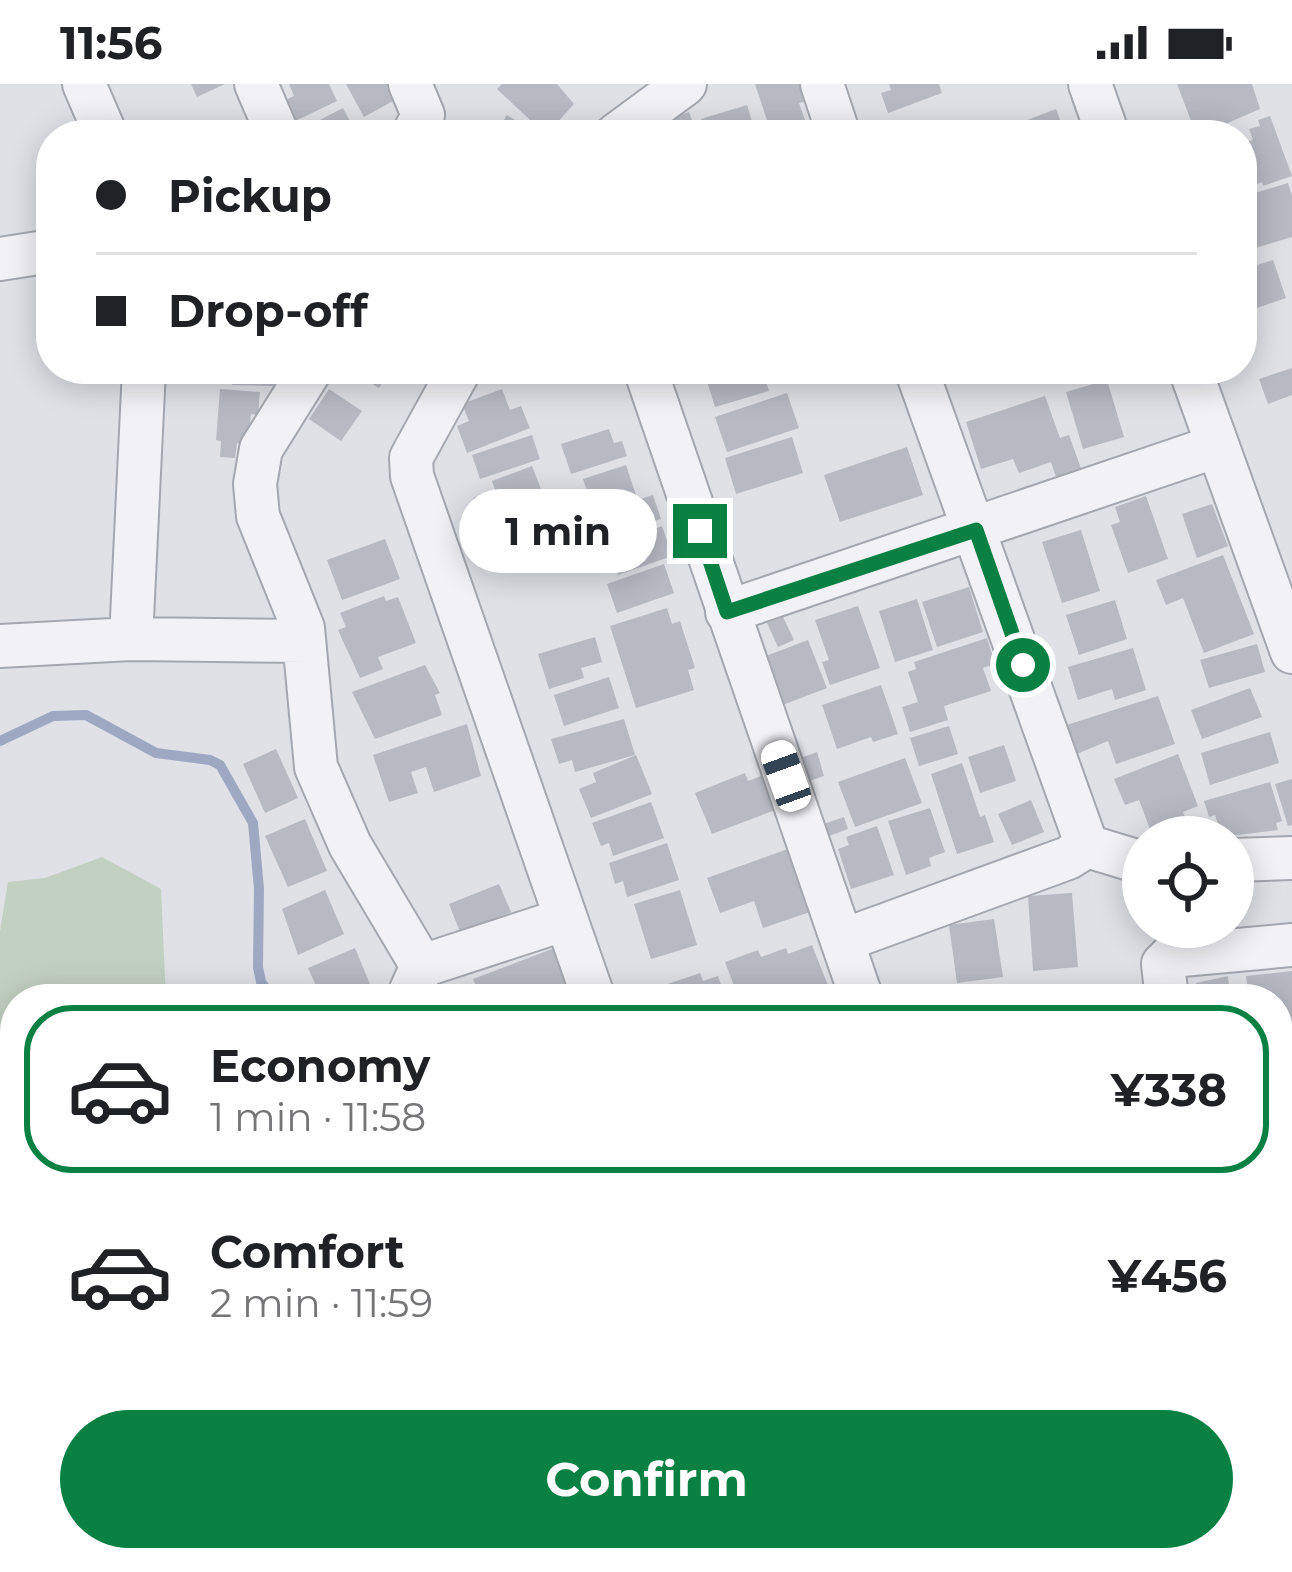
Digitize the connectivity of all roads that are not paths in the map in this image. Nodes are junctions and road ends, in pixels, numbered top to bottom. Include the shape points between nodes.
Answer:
1 (84, 84) edge
2 (256, 84) edge
3 (410, 84) edge
4 (685, 84) edge
5 (822, 84) edge
6 (1090, 84) edge
7 (100, 120) edge
8 (272, 120) edge
9 (420, 120) edge
10 (636, 120) edge
11 (834, 120) edge
12 (1103, 120) edge
13 (36, 253) edge
14 (0, 259) edge
15 (143, 384) edge
16 (302, 384) edge
17 (452, 384) edge
18 (650, 384) edge
19 (922, 384) edge
20 (1195, 384) edge
21 (1217, 446) junction
22 (976, 530) junction
23 (727, 612) junction
24 (131, 639) junction
25 (304, 640) junction
26 (0, 646) edge
27 (1292, 652) edge
28 (1087, 846) junction
29 (1122, 856) edge
30 (1292, 858) edge
31 (1254, 859) edge
32 (566, 920) junction
33 (844, 940) junction
34 (1292, 945) edge
35 (414, 982) edge
36 (589, 984) edge
37 (857, 984) edge
38 (1165, 984) edge

1 - 7 street
2 - 8 street
3 - 9 street
4 - 10 street
5 - 11 street
6 - 12 street
13 - 14 street
15 - 24 street
16 - 25 street via 261,449 255,484 258,516
17 - 32 street via 410,458 412,476
18 - 23 street
19 - 22 street
20 - 21 street
21 - 22 street
21 - 27 street
22 - 23 street
22 - 28 street
23 - 33 street
24 - 25 street
24 - 26 street
25 - 35 street via 316,767
28 - 29 street
28 - 33 street
30 - 31 street
32 - 35 street
32 - 36 street
33 - 37 street
34 - 38 street via 1171,956 1163,964

